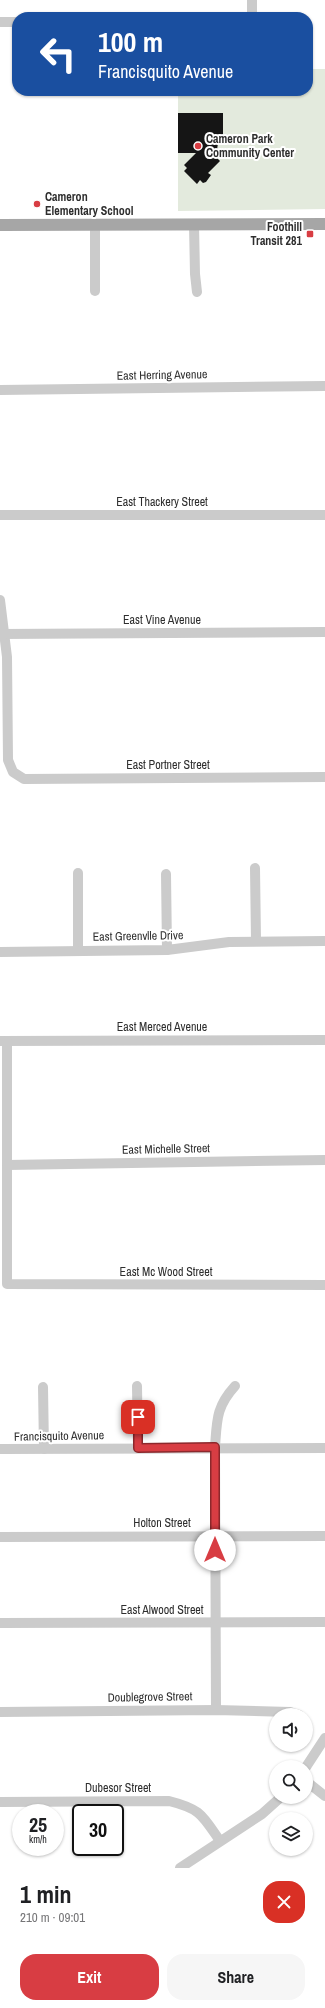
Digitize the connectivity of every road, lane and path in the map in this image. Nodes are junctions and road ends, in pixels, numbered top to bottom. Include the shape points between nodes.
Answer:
1 (252, 0) edge
2 (252, 12) edge
3 (0, 22) edge
4 (12, 22) edge
5 (194, 224) junction
6 (325, 224) edge
7 (0, 225) edge
8 (95, 225) junction
9 (95, 291) dead end
10 (197, 292) dead end
11 (325, 386) edge
12 (0, 390) edge
13 (0, 515) edge
14 (325, 515) edge
15 (0, 600) edge
16 (325, 632) edge
17 (2, 634) edge
18 (325, 777) edge
19 (255, 868) dead end
20 (78, 873) dead end
21 (166, 874) dead end
22 (256, 941) junction
23 (325, 941) edge
24 (78, 950) junction
25 (167, 950) junction
26 (0, 952) edge
27 (325, 1040) edge
28 (4, 1041) edge
29 (325, 1160) edge
30 (7, 1165) junction
31 (325, 1285) edge
32 (137, 1386) dead end
33 (235, 1386) dead end
34 (42, 1387) dead end
35 (215, 1447) junction
36 (138, 1448) junction
37 (325, 1448) edge
38 (0, 1449) edge
39 (44, 1449) junction
40 (215, 1536) junction
41 (325, 1536) edge
42 (0, 1537) edge
43 (215, 1622) junction
44 (325, 1622) edge
45 (0, 1623) edge
46 (216, 1710) junction
47 (269, 1711) edge
48 (0, 1712) edge
49 (325, 1738) edge
50 (311, 1760) edge
51 (313, 1787) edge
52 (325, 1796) edge
53 (0, 1802) edge
54 (273, 1804) edge
55 (220, 1841) junction
56 (180, 1868) edge

1 - 2 street
3 - 4 street
5 - 6 main road
5 - 8 main road
5 - 10 street
7 - 8 main road
8 - 9 street
11 - 12 street, East Herring Avenue
13 - 14 street, East Thackery Street
15 - 17 street
16 - 17 street, East Vine Avenue
17 - 18 street, East Portner Street via 7,657 8,760 13,772 24,779
19 - 22 street
20 - 24 street
21 - 25 street
22 - 23 street, East Greenvlle Drive
22 - 25 street, East Greenvlle Drive
24 - 25 street, East Greenvlle Drive
24 - 26 street, East Greenvlle Drive
27 - 28 street, East Merced Avenue
28 - 30 street
29 - 30 street, East Michelle Street
30 - 31 street, East Mc Wood Street via 7,1284
32 - 36 street
33 - 35 street via 224,1398 217,1418
34 - 39 street
35 - 36 street, Francisquito Avenue
35 - 37 street, Francisquito Avenue
35 - 40 street
36 - 39 street, Francisquito Avenue
38 - 39 street, Francisquito Avenue
40 - 41 street, Holton Street
40 - 42 street, Holton Street
40 - 43 street
43 - 44 street, East Alwood Street
43 - 45 street, East Alwood Street
43 - 46 street
46 - 47 street, Doublegrove Street
46 - 48 street, Doublegrove Street
49 - 50 street
51 - 52 street
53 - 55 street, Dubesor Street via 169,1801 201,1813
54 - 55 street
55 - 56 street

